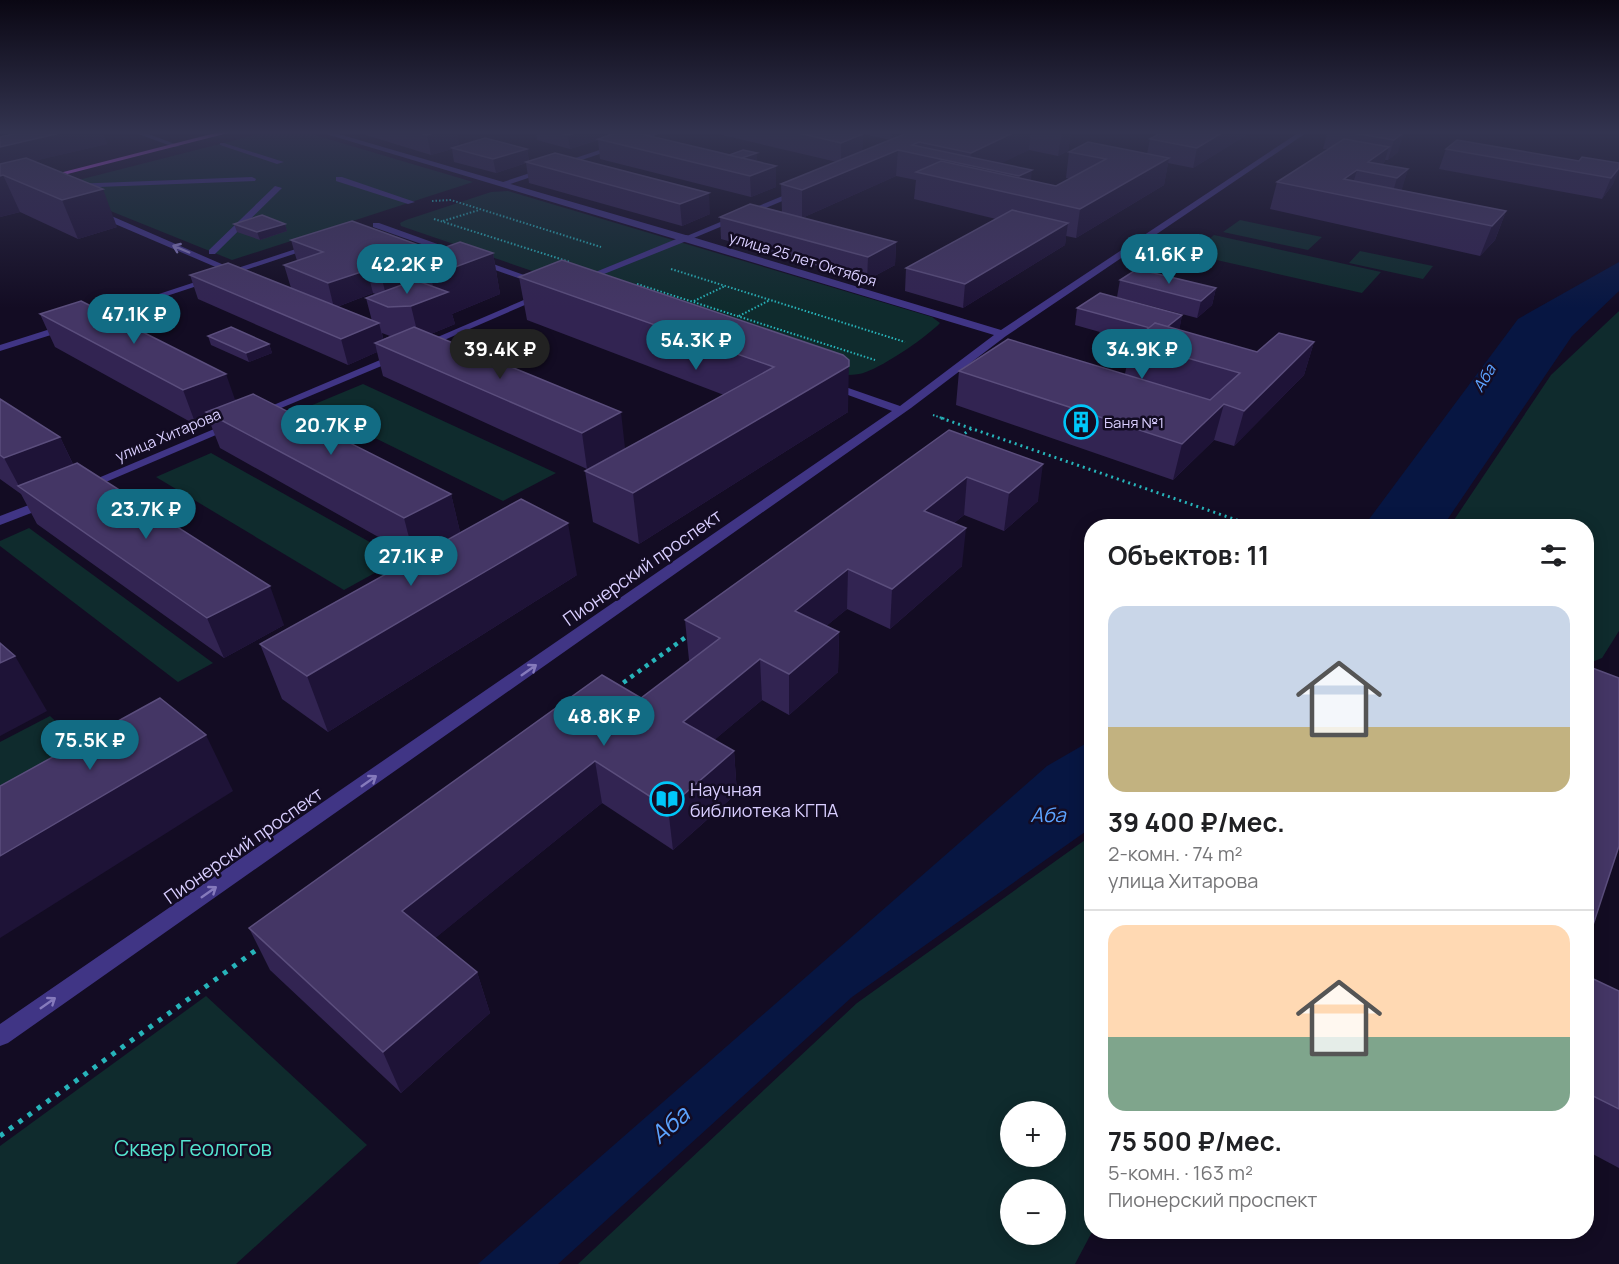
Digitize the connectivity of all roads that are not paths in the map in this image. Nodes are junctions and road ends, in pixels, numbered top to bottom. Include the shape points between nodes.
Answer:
1 (276, 190) edge
2 (373, 190) edge
3 (522, 190) edge
4 (805, 190) edge
5 (1218, 190) edge
6 (411, 202) dead end
7 (92, 211) edge
8 (365, 229) edge
9 (686, 238) junction
10 (322, 243) edge
11 (212, 252) dead end
12 (235, 272) junction
13 (558, 286) junction
14 (1002, 334) junction
15 (0, 348) edge
16 (822, 383) edge
17 (904, 408) junction
18 (77, 489) edge
19 (55, 498) edge
20 (0, 521) edge
21 (0, 1036) edge

1 - 11 street
2 - 6 street
3 - 9 street, улица 25 лет Октября
4 - 9 street, улица Хитарова
5 - 14 street, Пионерский проспект
12 -> 7 street
8 - 13 street via 376,225
9 - 13 street, улица Хитарова
9 - 14 street, улица 25 лет Октября
10 - 12 street
12 - 15 street
13 - 18 street, улица Хитарова
14 - 17 street, Пионерский проспект
16 - 17 street
21 -> 17 street, Пионерский проспект
19 - 20 street

